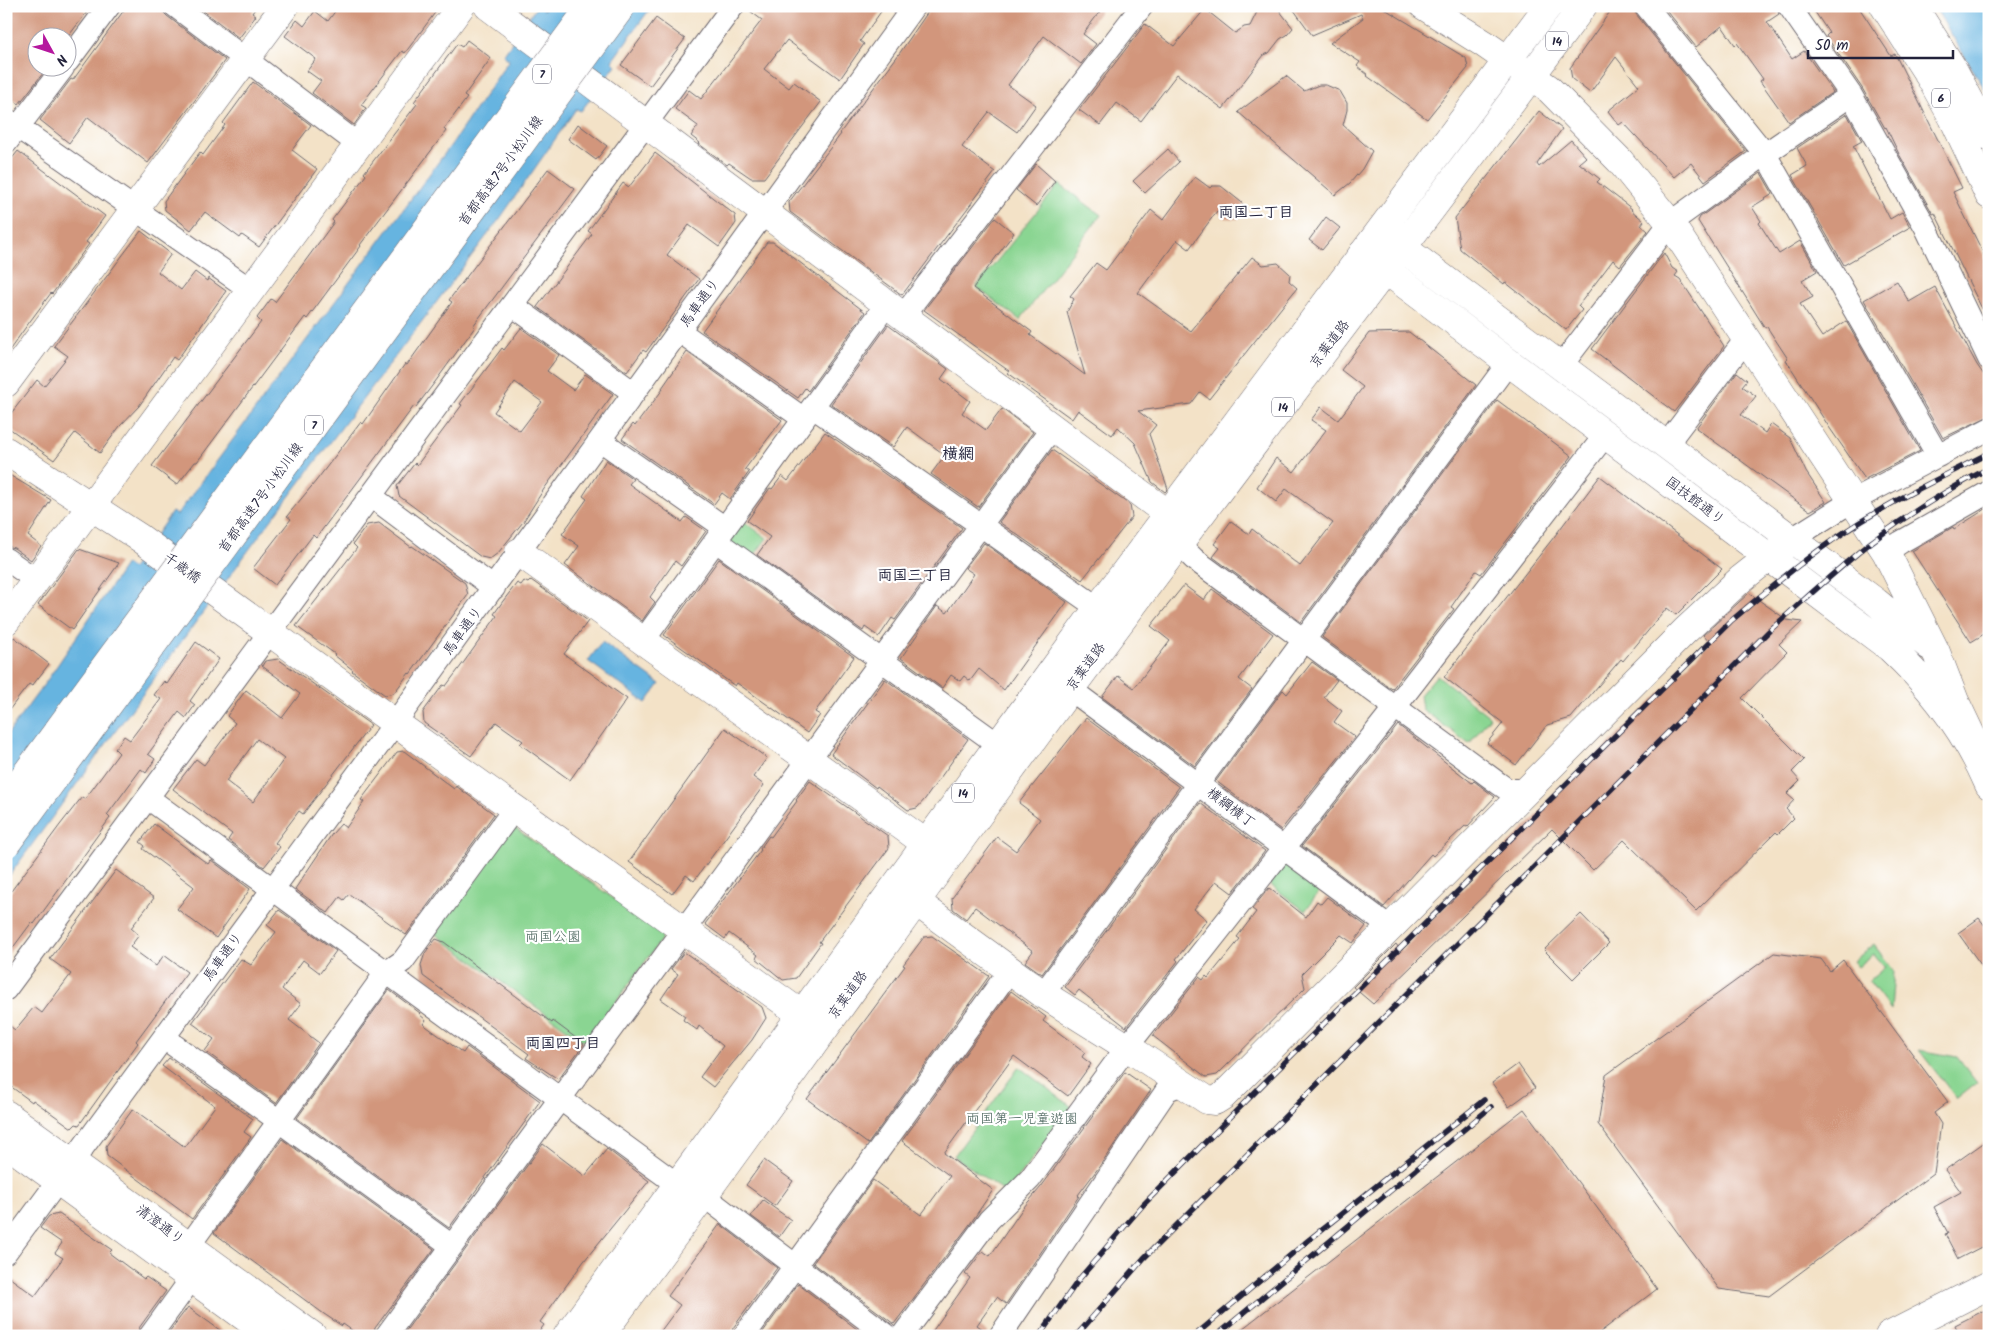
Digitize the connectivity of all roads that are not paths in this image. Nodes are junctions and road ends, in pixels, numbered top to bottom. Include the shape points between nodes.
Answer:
1 (109, 6) edge
2 (174, 6) edge
3 (286, 6) edge
4 (462, 6) edge
5 (488, 6) edge
6 (591, 6) edge
7 (622, 6) edge
8 (733, 6) edge
9 (914, 6) edge
10 (1142, 6) edge
11 (1424, 6) edge
12 (1548, 6) edge
13 (1583, 6) edge
14 (1646, 6) edge
15 (1789, 6) edge
16 (1884, 6) edge
17 (1913, 6) edge
18 (78, 48) edge
19 (247, 59) junction
20 (1508, 60) junction
21 (1532, 76) junction
22 (54, 78) edge
23 (1851, 95) junction
24 (646, 125) junction
25 (10, 130) edge
26 (1989, 136) edge
27 (359, 145) junction
28 (1765, 154) junction
29 (1989, 195) edge
30 (136, 209) junction
31 (764, 213) junction
32 (1670, 223) junction
33 (1380, 230) junction
34 (1403, 248) junction
35 (1363, 253) junction
36 (1386, 270) junction
37 (251, 290) junction
38 (512, 305) junction
39 (895, 310) junction
40 (679, 332) junction
41 (1746, 339) junction
42 (1989, 359) edge
43 (1509, 362) junction
44 (1561, 366) junction
45 (6, 384) edge
46 (634, 393) junction
47 (808, 413) junction
48 (1052, 428) junction
49 (1989, 429) edge
50 (1606, 434) junction
51 (600, 440) junction
52 (1666, 445) junction
53 (6, 451) edge
54 (1938, 456) junction
55 (1989, 492) edge
56 (371, 496) junction
57 (1852, 501) junction
58 (91, 506) junction
59 (1168, 514) junction
60 (981, 525) junction
61 (720, 534) junction
62 (1792, 539) junction
63 (1178, 543) junction
64 (520, 552) junction
65 (1886, 552) junction
66 (1769, 556) junction
67 (6, 559) edge
68 (36, 580) junction
69 (494, 588) junction
70 (1098, 608) junction
71 (1921, 619) junction
72 (6, 621) edge
73 (270, 632) junction
74 (1304, 640) junction
75 (643, 641) junction
76 (1936, 652) junction
77 (882, 661) junction
78 (1956, 672) junction
79 (1070, 689) junction
80 (1395, 708) junction
81 (395, 723) junction
82 (1989, 730) edge
83 (998, 745) junction
84 (809, 760) junction
85 (1978, 760) junction
86 (1198, 784) junction
87 (1989, 785) edge
88 (1526, 790) junction
89 (148, 798) junction
90 (6, 801) edge
91 (514, 809) junction
92 (6, 844) edge
93 (1283, 848) junction
94 (936, 851) junction
95 (273, 889) junction
96 (905, 894) junction
97 (1391, 928) junction
98 (684, 930) junction
99 (1010, 970) junction
100 (388, 972) junction
101 (6, 989) edge
102 (1043, 994) junction
103 (801, 1014) junction
104 (164, 1038) junction
105 (1128, 1047) junction
106 (1182, 1084) junction
107 (560, 1098) junction
108 (6, 1114) edge
109 (280, 1120) junction
110 (6, 1143) edge
111 (66, 1171) junction
112 (678, 1184) junction
113 (704, 1196) junction
114 (452, 1246) junction
115 (188, 1247) junction
116 (6, 1252) edge
117 (795, 1265) junction
118 (192, 1278) junction
119 (1989, 1285) edge
120 (150, 1336) edge
121 (271, 1336) edge
122 (313, 1336) edge
123 (386, 1336) edge
124 (567, 1336) edge
125 (600, 1336) edge
126 (744, 1336) edge
127 (888, 1336) edge
128 (902, 1336) edge
129 (1000, 1336) edge
130 (1889, 1336) edge

1 - 18 street
2 - 19 street
3 - 19 main road
4 - 27 main road
5 - 24 main road, bridge
6 - 90 main road, 首都高速7号小松川線 / 7, bridge
7 - 92 main road, 首都高速7号小松川線 / 7, bridge
8 - 24 street
9 - 31 street, 馬車通り
10 - 39 street
11 - 20 main road
12 - 20 main road, 京葉道路 / 14
13 - 21 main road, 京葉道路 / 14
14 - 28 street
15 - 23 street
16 - 29 main road, 6 via 1953,118
17 - 26 main road, 6 via 1952,67
19 - 27 street
19 - 30 main road
20 - 21 main road
20 - 33 main road, 京葉道路 / 14
21 - 32 main road via 1620,160
21 - 34 main road, 京葉道路 / 14
22 - 25 street
23 - 28 street
23 - 42 street via 1925,226
24 - 31 main road
24 - 38 street
25 - 30 street
27 - 37 main road
28 - 32 street
28 - 54 street
30 - 37 street
30 - 45 main road
31 - 39 main road
31 - 40 street, 馬車通り
32 - 41 main road
32 - 44 street
33 - 34 main road, 国技館通り
33 - 35 main road, 京葉道路 / 14
34 - 36 main road, 京葉道路 / 14
34 - 44 main road, 国技館通り
35 - 36 main road, 国技館通り
35 - 59 main road, 京葉道路 / 14
36 - 43 main road, 国技館通り
36 - 63 main road, 京葉道路 / 14
37 - 58 main road
38 - 46 street
38 - 56 street
39 - 47 street
39 - 48 main road
40 - 46 street, 馬車通り
40 - 47 street
41 - 52 street
41 - 57 main road
43 - 50 main road, 国技館通り
43 - 74 street
44 - 52 main road, 国技館通り
46 - 51 street, 馬車通り
47 - 60 street
47 - 61 street
48 - 59 main road
48 - 60 street
49 - 54 street
50 - 66 main road, 国技館通り
50 - 80 street
51 - 61 street
51 - 64 street, 馬車通り
52 - 62 main road, 国技館通り
53 - 58 main road, 千歳橋
54 - 57 street
55 - 65 street
56 - 69 street
56 - 73 street
57 - 62 street
57 - 65 main road
58 - 68 main road
58 - 73 main road, 千歳橋
59 - 70 main road, 京葉道路 / 14
60 - 70 street
60 - 77 street
61 - 75 street
61 - 77 street
62 - 66 main road
62 - 76 main road, 国技館通り
63 - 74 street via 1194,559
63 - 79 main road, 京葉道路 / 14
64 - 69 street, 馬車通り
64 - 75 main road
65 - 71 main road
66 - 85 main road, 国技館通り via 1864,626 1908,664 1958,726
66 - 88 main road via 1685,631
67 - 68 street
68 - 72 main road
69 - 81 street, 馬車通り
70 - 83 main road, 京葉道路 / 14
71 - 76 main road
71 - 78 main road
73 - 81 main road, 千歳橋
73 - 89 street
74 - 80 street
74 - 86 street
75 - 84 main road
76 - 78 main road, 国技館通り
76 - 85 main road via 1975,743
77 - 83 street
77 - 84 street
78 - 82 main road, 国技館通り
79 - 86 street, 横綱横丁
79 - 94 main road, 京葉道路 / 14
80 - 88 street via 1508,790
80 - 93 street
81 - 91 main road, 千歳橋
81 - 95 street, 馬車通り
83 - 94 main road, 京葉道路 / 14
84 - 94 main road
84 - 98 street
85 - 87 main road, 国技館通り
86 - 93 street, 横綱横丁
86 - 102 street
88 - 97 main road
89 - 95 street
89 - 101 street
91 - 98 main road, 千歳橋
91 - 100 street via 403,961
93 - 97 street, 横綱横丁
93 - 105 street
94 - 96 main road, 京葉道路 / 14
95 - 100 street
95 - 104 street, 馬車通り
96 - 99 main road
96 - 103 main road, 京葉道路 / 14
96 - 113 main road, 京葉道路 / 14
97 - 106 main road via 1223,1096 1214,1101 1206,1100
98 - 103 main road, 千歳橋
98 - 107 street
99 - 102 main road
99 - 117 street
100 - 107 street
100 - 109 street
102 - 105 main road
103 - 112 main road, 京葉道路 / 14
104 - 109 street
104 - 111 street, 馬車通り
105 - 106 main road
105 - 128 street via 1030,1179 989,1220
106 - 129 street via 1167,1090
107 - 112 street
107 - 114 street
108 - 111 main road, 清澄通り
109 - 114 street
109 - 115 street
110 - 111 main road, 清澄通り
111 - 115 main road, 清澄通り
111 - 116 street, 馬車通り
111 - 118 main road, 清澄通り
112 - 124 main road, 京葉道路 / 14
113 - 117 street
113 - 125 main road, 京葉道路 / 14
114 - 123 street
115 - 122 main road, 清澄通り
117 - 126 street
117 - 127 street
118 - 120 street
118 - 121 main road, 清澄通り
119 - 130 main road

